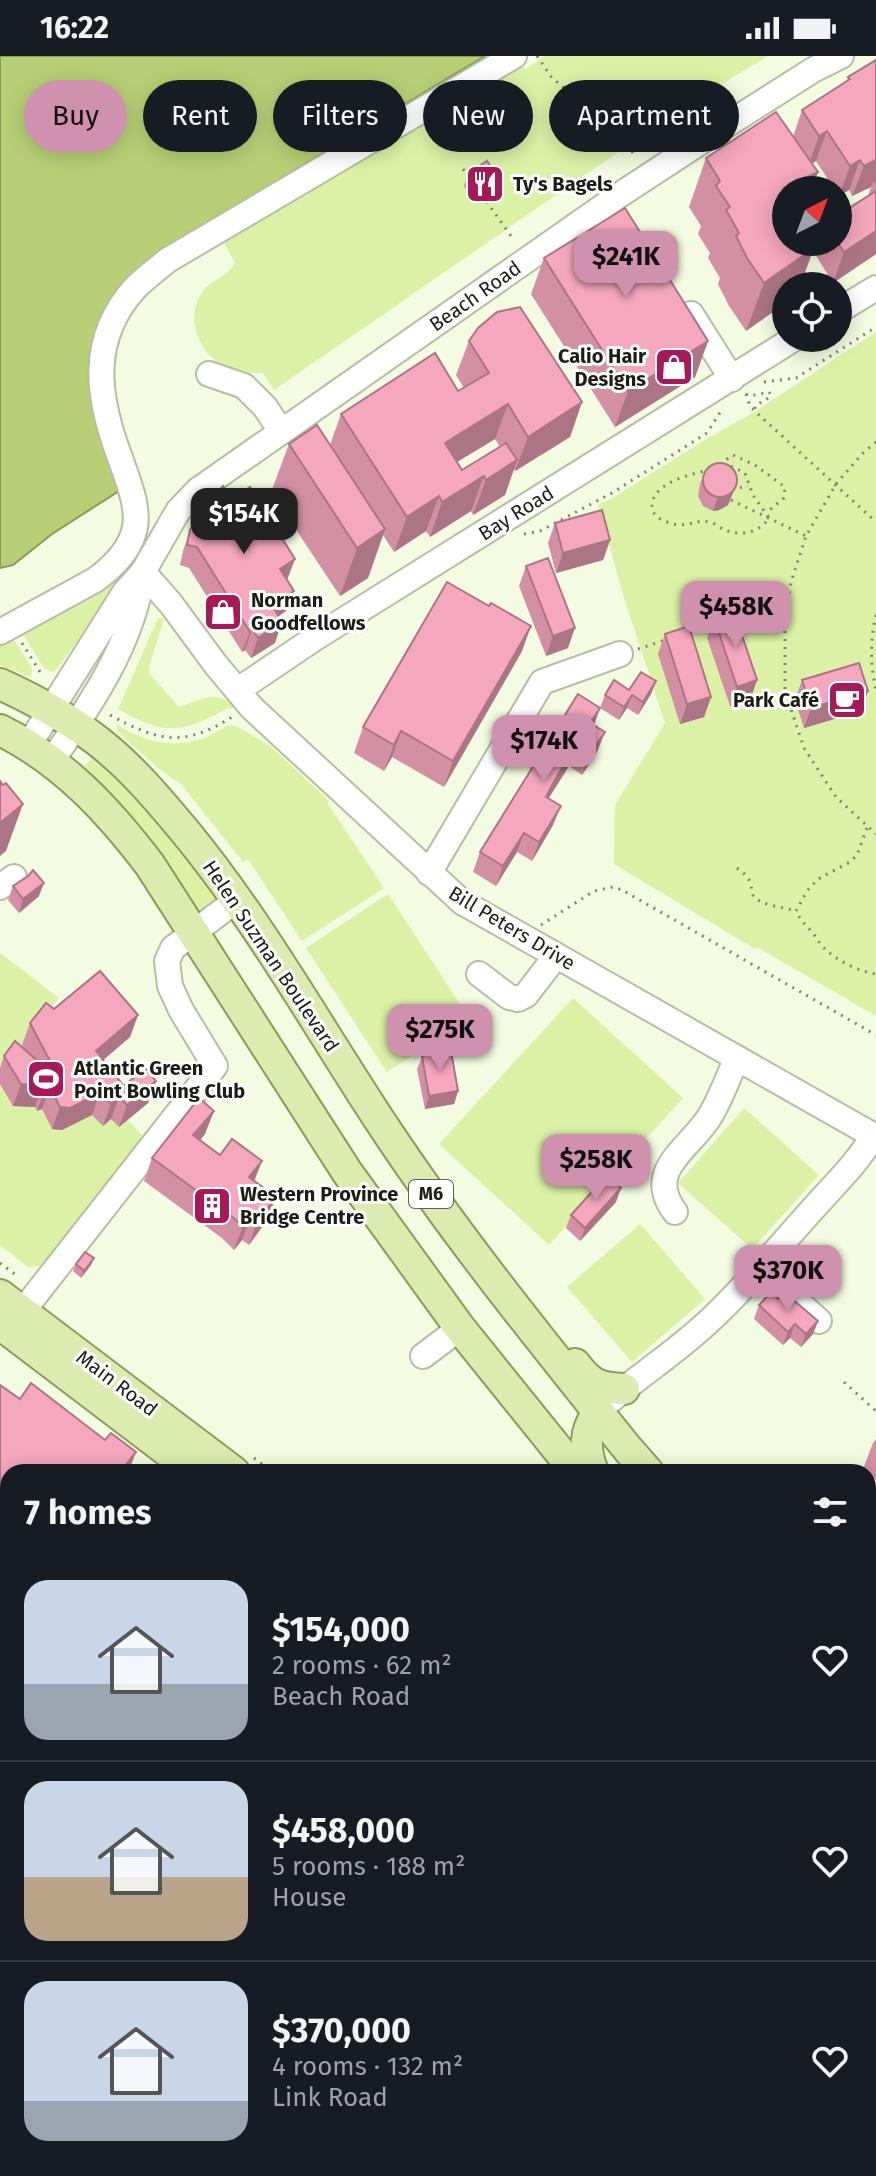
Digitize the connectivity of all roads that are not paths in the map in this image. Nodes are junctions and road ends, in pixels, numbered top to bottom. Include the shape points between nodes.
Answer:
1 (514, 56) edge
2 (841, 56) edge
3 (876, 288) edge
4 (682, 300) edge
5 (852, 303) edge
6 (779, 352) edge
7 (209, 374) dead end
8 (739, 386) junction
9 (281, 431) junction
10 (143, 572) junction
11 (6, 629) edge
12 (631, 651) road end
13 (0, 684) edge
14 (238, 701) junction
15 (50, 708) junction
16 (76, 725) junction
17 (0, 730) edge
18 (39, 754) junction
19 (429, 873) junction
20 (238, 899) junction
21 (194, 932) junction
22 (556, 956) junction
23 (479, 974) dead end
24 (737, 1058) junction
25 (874, 1136) edge
26 (675, 1212) dead end
27 (471, 1250) junction
28 (760, 1268) junction
29 (7, 1310) edge
30 (819, 1321) edge
31 (460, 1328) junction
32 (423, 1356) dead end
33 (657, 1366) junction
34 (624, 1389) junction
35 (598, 1412) junction
36 (627, 1448) junction
37 (180, 1459) edge
38 (201, 1464) edge
39 (570, 1464) edge
40 (590, 1464) edge
41 (641, 1464) edge

1 - 11 street via 168,260 134,289 112,324 101,366 108,425 134,507 132,535 108,571
2 - 9 street, Beach Road via 728,124 622,203
3 - 5 street
4 - 8 street
6 - 8 street, Bay Road
7 - 9 street via 244,386
8 - 14 street, Bay Road via 324,631
9 - 10 street, Beach Road via 198,490 178,511
10 - 14 street, Bill Peters Drive
10 - 15 street, Beach Road
10 - 16 street, Beach Road via 139,601 118,655
12 - 19 street via 542,682
13 - 15 main road, M6
14 - 19 street, Bill Peters Drive via 252,708
15 - 16 main road, M6
15 - 18 street, Beach Road
16 - 18 street, Beach Road
16 - 20 main road, Helen Suzman Boulevard / M6 via 151,791
17 - 18 main road, M6
18 - 21 main road, M6 via 73,778 119,824
19 - 22 street, Bill Peters Drive via 462,902
20 - 21 street
20 - 27 main road, Helen Suzman Boulevard / M6 via 387,1131
21 - 29 street via 173,948 167,961 170,986 215,1066
21 - 31 main road, M6 via 347,1172
22 - 23 street via 518,999
22 - 24 street, Bill Peters Drive
24 - 25 street, Bill Peters Drive
24 - 26 street via 709,1118 667,1170 664,1190
25 - 28 street
27 - 34 main road via 516,1290 588,1379
27 - 35 main road, Helen Suzman Boulevard / M6
28 - 30 street
28 - 33 street via 708,1323
29 - 37 main road, Main Road
31 - 32 street
31 - 39 main road, M6
33 - 34 street
33 - 36 street via 622,1408
34 - 35 street
35 - 36 main road, Helen Suzman Boulevard / M6
35 - 40 main road via 587,1431
36 - 41 main road, Helen Suzman Boulevard / M6
37 - 38 main road, Main Road

